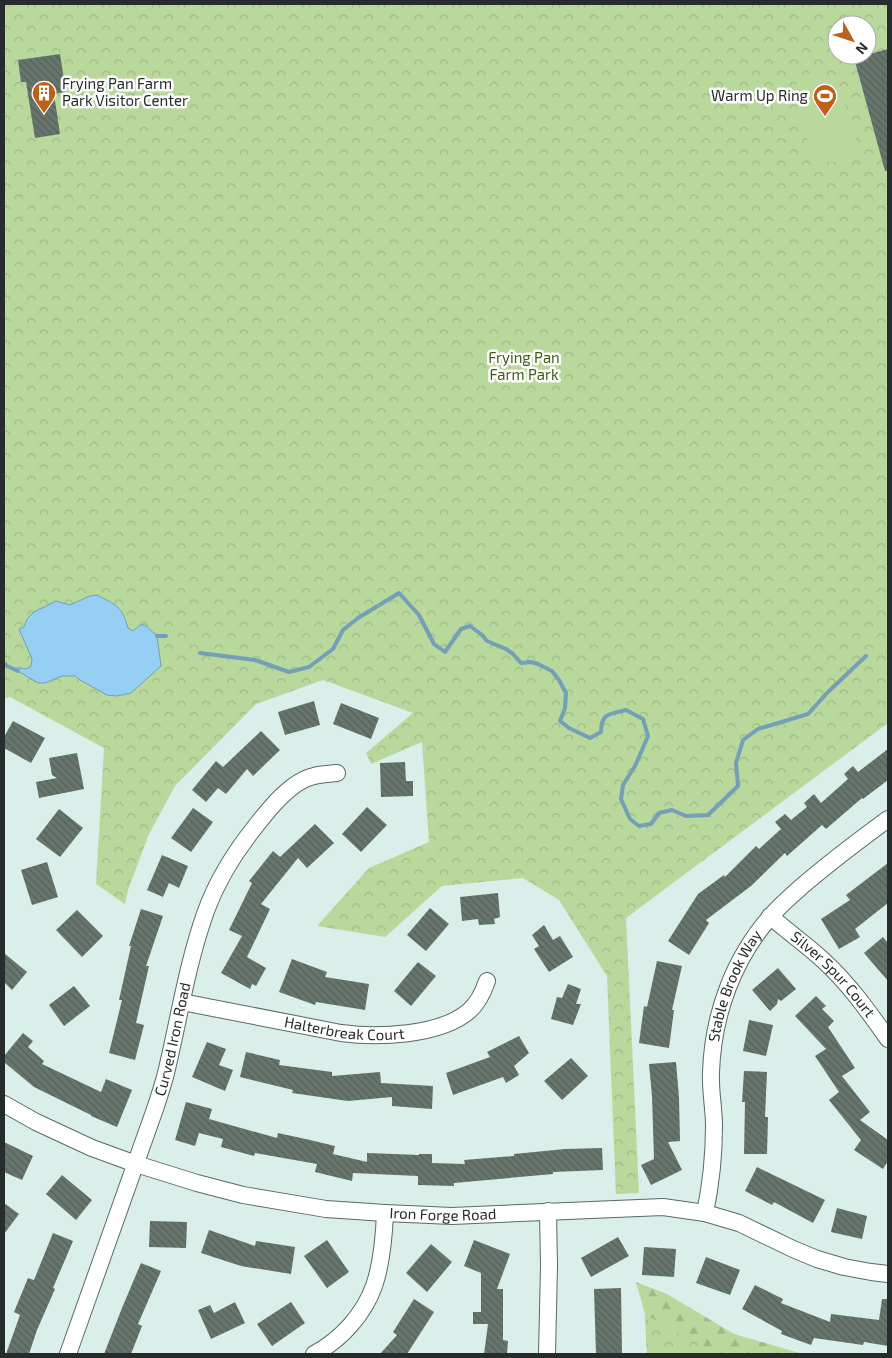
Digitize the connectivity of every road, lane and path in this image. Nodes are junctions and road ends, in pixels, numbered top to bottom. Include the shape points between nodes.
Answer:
1 (337, 774) dead end
2 (888, 819) edge
3 (770, 916) junction
4 (487, 981) dead end
5 (182, 1002) junction
6 (888, 1039) edge
7 (4, 1104) edge
8 (136, 1164) junction
9 (548, 1211) junction
10 (705, 1213) junction
11 (386, 1214) junction
12 (888, 1274) edge
13 (68, 1354) edge
14 (314, 1354) edge
15 (547, 1354) edge

1 - 5 street, Curved Iron Road via 314,776 293,786 266,812 243,842 222,875 206,910
2 - 3 street, Stable Brook Way via 819,871
3 - 6 street, Silver Spur Court via 824,962 862,1003
3 - 10 street, Stable Brook Way via 736,968 715,1029 711,1073 714,1126 711,1185
4 - 5 street, Halterbreak Court via 476,1003 459,1018 422,1031 386,1036 359,1036
5 - 8 street, Curved Iron Road via 166,1074
7 - 8 street, Iron Forge Road via 92,1148
8 - 11 street, Iron Forge Road via 243,1195 326,1209
8 - 13 street, Curved Iron Road
9 - 10 street, Iron Forge Road via 663,1207
9 - 11 street, Iron Forge Road via 452,1216
9 - 15 street
10 - 12 street, Iron Forge Road via 739,1223 817,1259
11 - 14 street via 374,1287 350,1326

